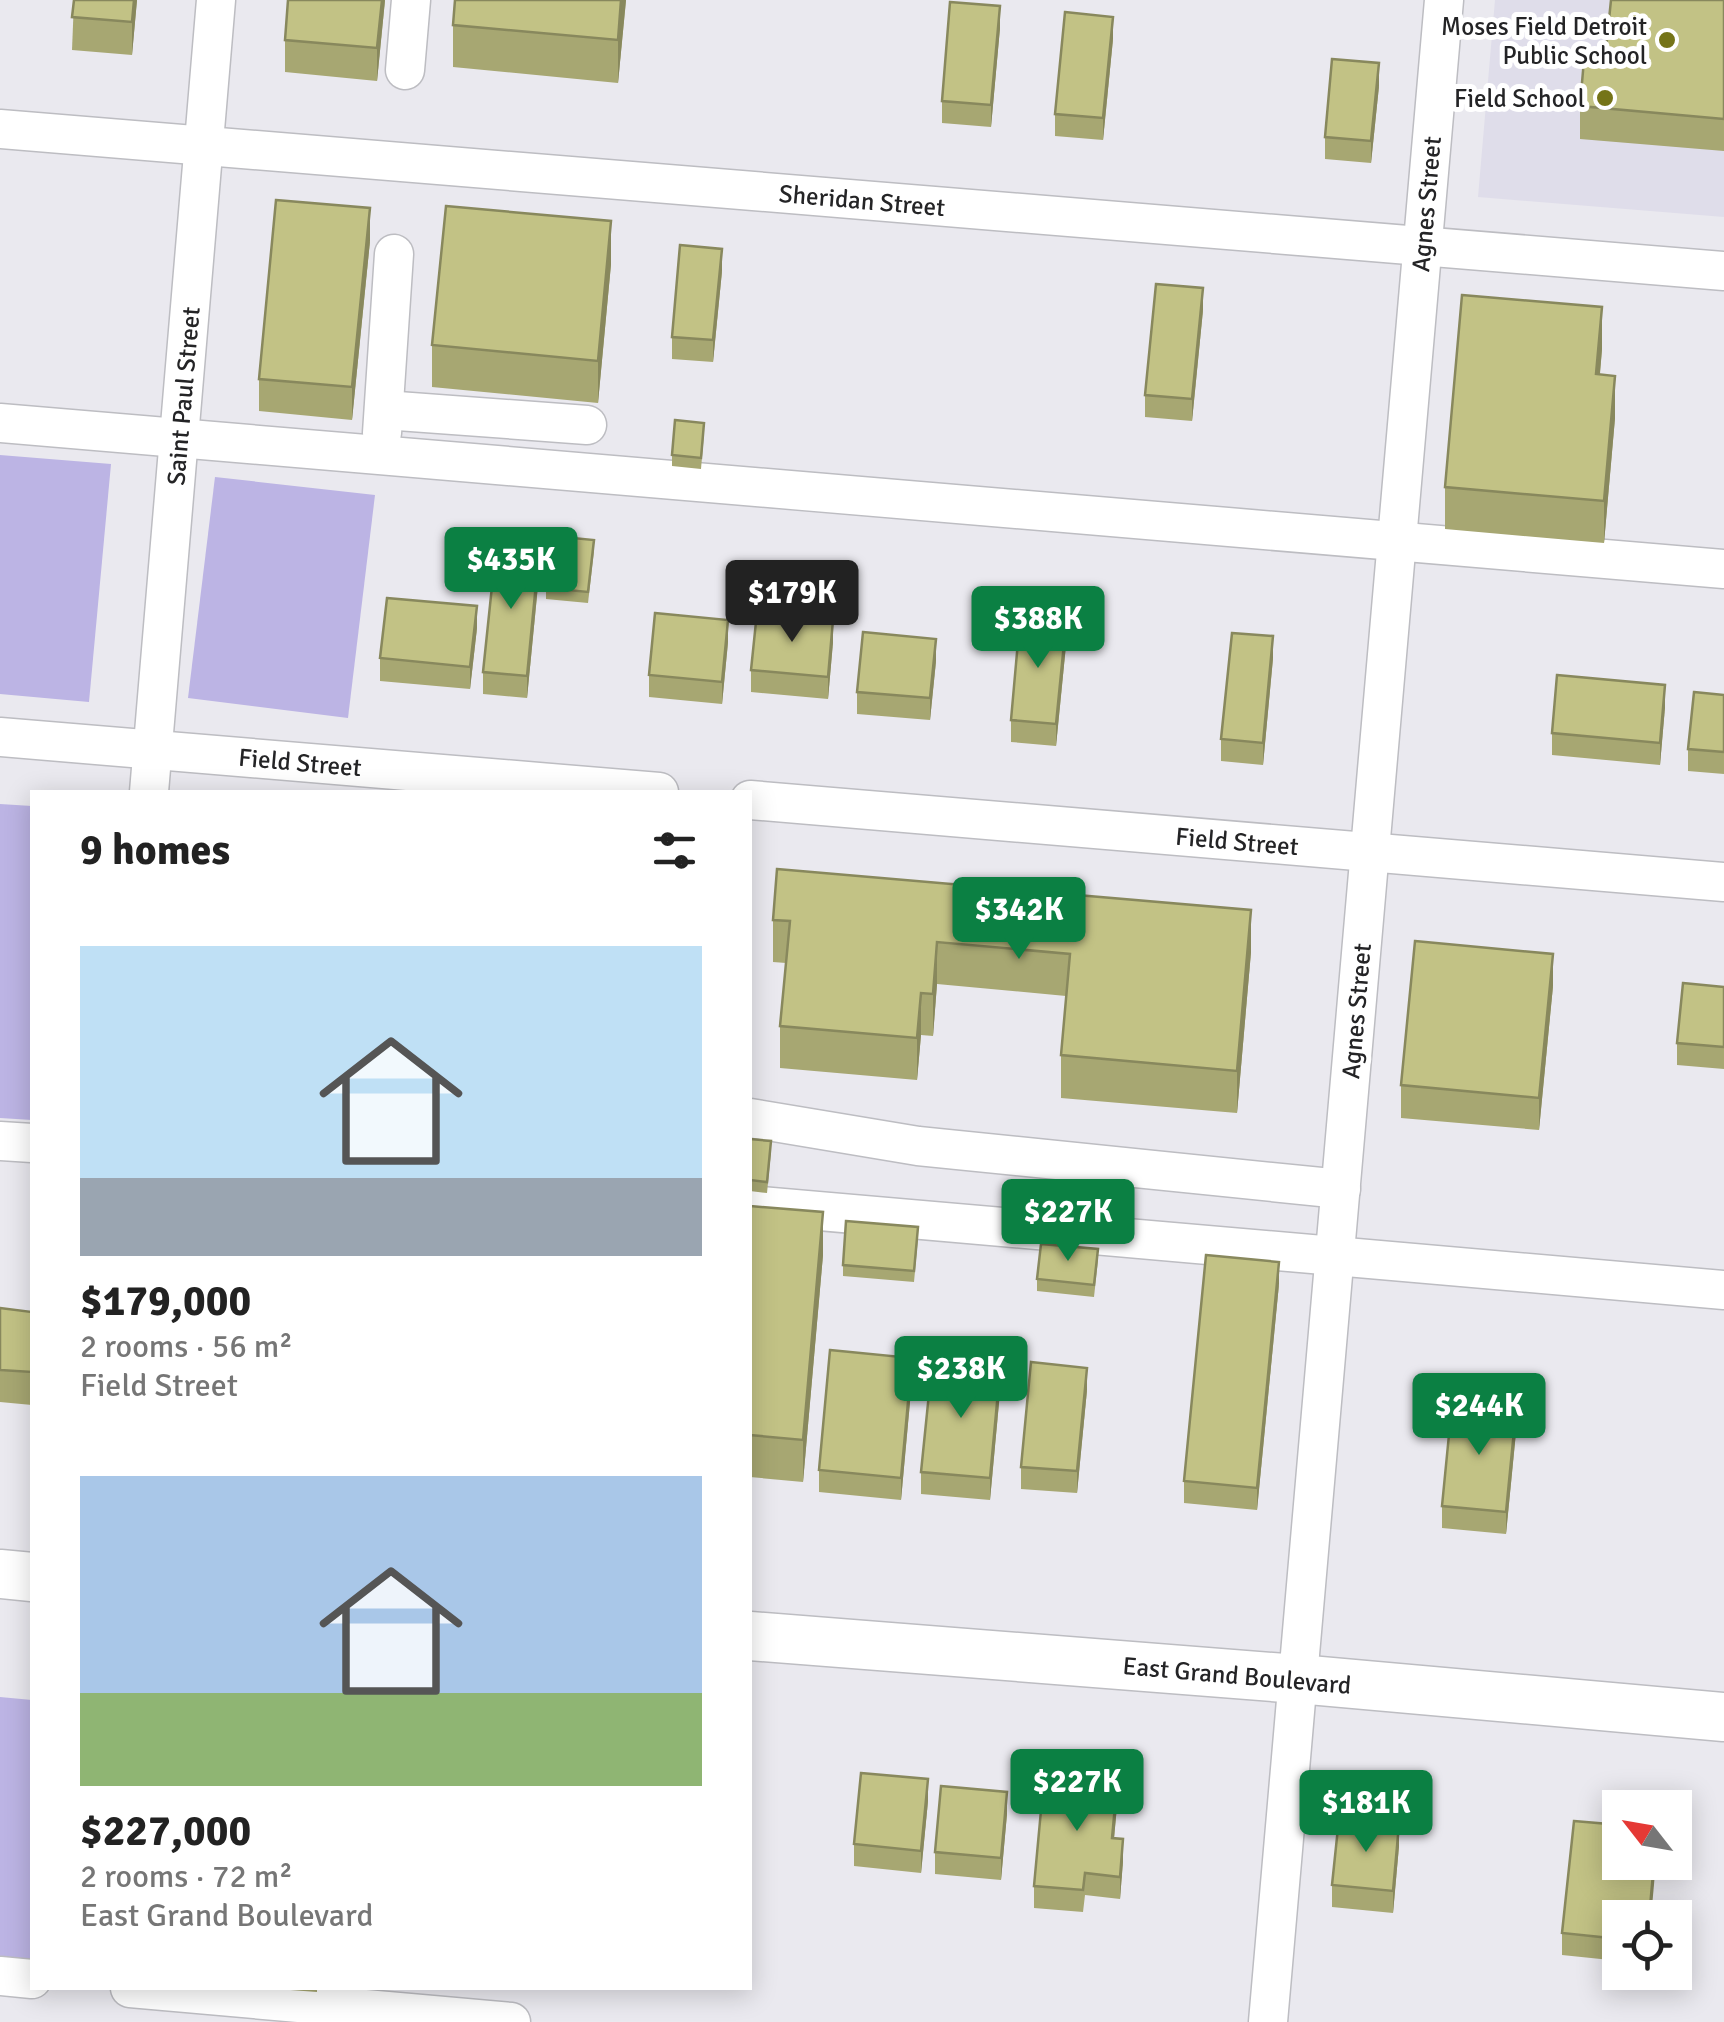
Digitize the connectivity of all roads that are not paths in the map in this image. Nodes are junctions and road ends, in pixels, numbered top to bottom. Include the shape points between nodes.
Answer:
1 (216, 0) edge
2 (412, 0) edge
3 (1444, 0) edge
4 (405, 70) dead end
5 (0, 129) edge
6 (204, 146) junction
7 (1422, 246) junction
8 (394, 254) dead end
9 (1724, 272) edge
10 (384, 410) junction
11 (0, 423) edge
12 (587, 425) dead end
13 (179, 438) junction
14 (381, 456) junction
15 (1397, 542) junction
16 (1724, 570) edge
17 (0, 737) edge
18 (152, 750) junction
19 (149, 790) edge
20 (635, 790) edge
21 (752, 800) edge
22 (1370, 852) junction
23 (1724, 882) edge
24 (752, 1118) edge
25 (0, 1141) edge
26 (30, 1144) edge
27 (1341, 1189) junction
28 (752, 1205) edge
29 (1335, 1255) junction
30 (1724, 1290) edge
31 (0, 1574) edge
32 (30, 1577) edge
33 (752, 1636) edge
34 (1298, 1679) junction
35 (1724, 1716) edge
36 (0, 1976) edge
37 (30, 1979) edge
38 (139, 1990) edge
39 (189, 2001) edge
40 (511, 2022) edge
41 (1268, 2022) edge

1 - 6 street, Saint Paul Street
2 - 4 street
3 - 7 street, Agnes Street
5 - 6 street, Sheridan Street
6 - 7 street, Sheridan Street
6 - 13 street, Saint Paul Street
7 - 9 street, Sheridan Street
7 - 15 street, Agnes Street
8 - 10 street
10 - 12 street
10 - 14 street
11 - 13 street
13 - 14 street
13 - 18 street, Saint Paul Street
14 - 15 street
15 - 16 street
15 - 22 street, Agnes Street
17 - 18 street, Field Street
18 - 19 street, Saint Paul Street
18 - 20 street, Field Street
21 - 22 street, Field Street
22 - 23 street, Field Street
22 - 27 street, Agnes Street
24 - 27 street via 918,1146
25 - 26 street
27 - 29 street, Agnes Street
28 - 29 street
29 - 30 street
29 - 34 street, Agnes Street
31 - 32 main road
33 - 34 main road, East Grand Boulevard
34 - 35 main road, East Grand Boulevard
34 - 41 street, Agnes Street
36 - 37 street
38 - 39 street
39 - 40 street

